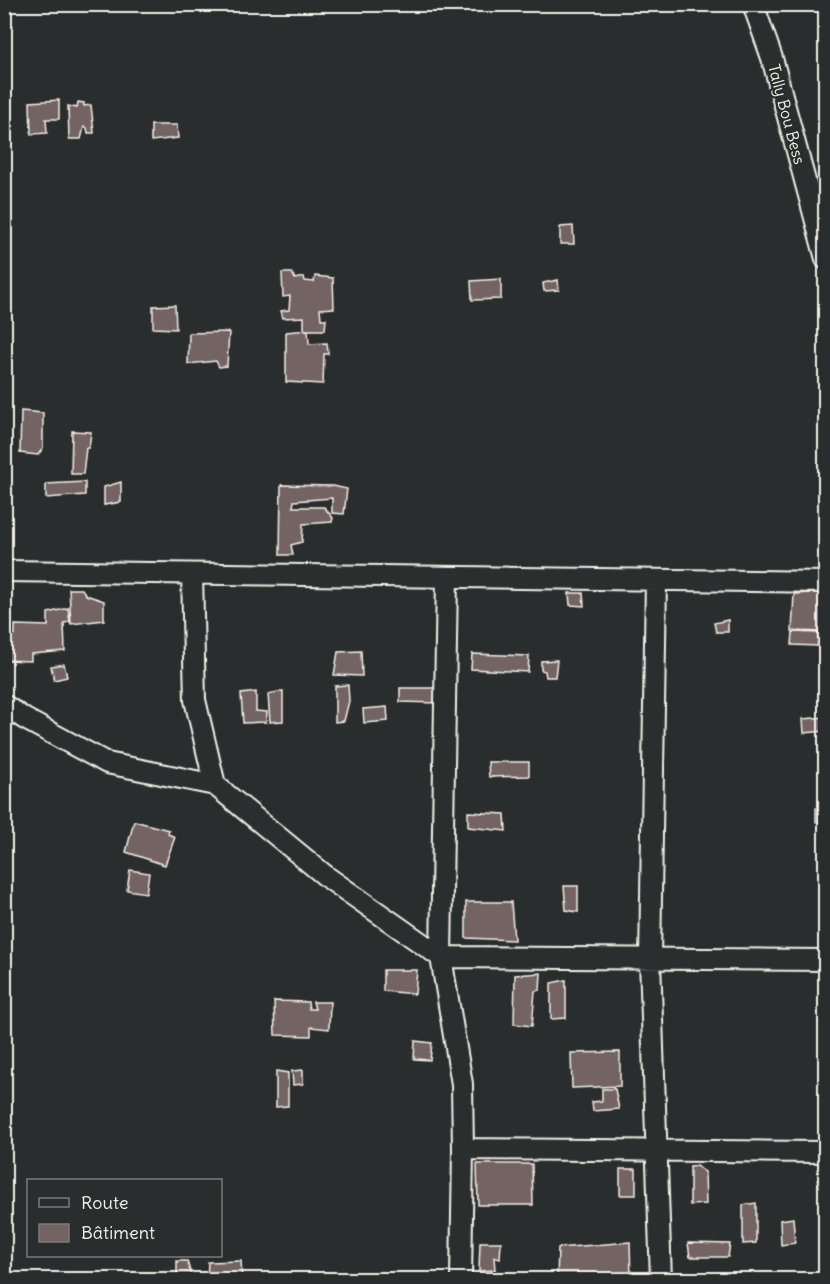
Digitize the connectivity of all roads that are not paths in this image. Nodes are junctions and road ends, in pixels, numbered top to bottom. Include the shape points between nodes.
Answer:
1 (753, 4) edge
2 (825, 259) edge
3 (4, 571) edge
4 (192, 574) junction
5 (447, 577) junction
6 (656, 580) junction
7 (825, 582) edge
8 (4, 705) edge
9 (215, 784) junction
10 (441, 957) junction
11 (650, 960) junction
12 (825, 960) edge
13 (463, 1149) junction
14 (656, 1150) junction
15 (825, 1152) edge
16 (461, 1280) edge
17 (661, 1280) edge

1 - 2 street, Tally Bou Bess via 772,58
3 - 4 street
4 - 5 street
4 - 9 street via 195,700
5 - 6 street
5 - 10 street
6 - 7 street
6 - 11 street
8 - 9 street via 107,763
9 - 10 street via 327,877
10 - 11 street
10 - 13 street via 462,1084
11 - 12 street
11 - 14 street
13 - 14 street
13 - 16 street
14 - 15 street
14 - 17 street

